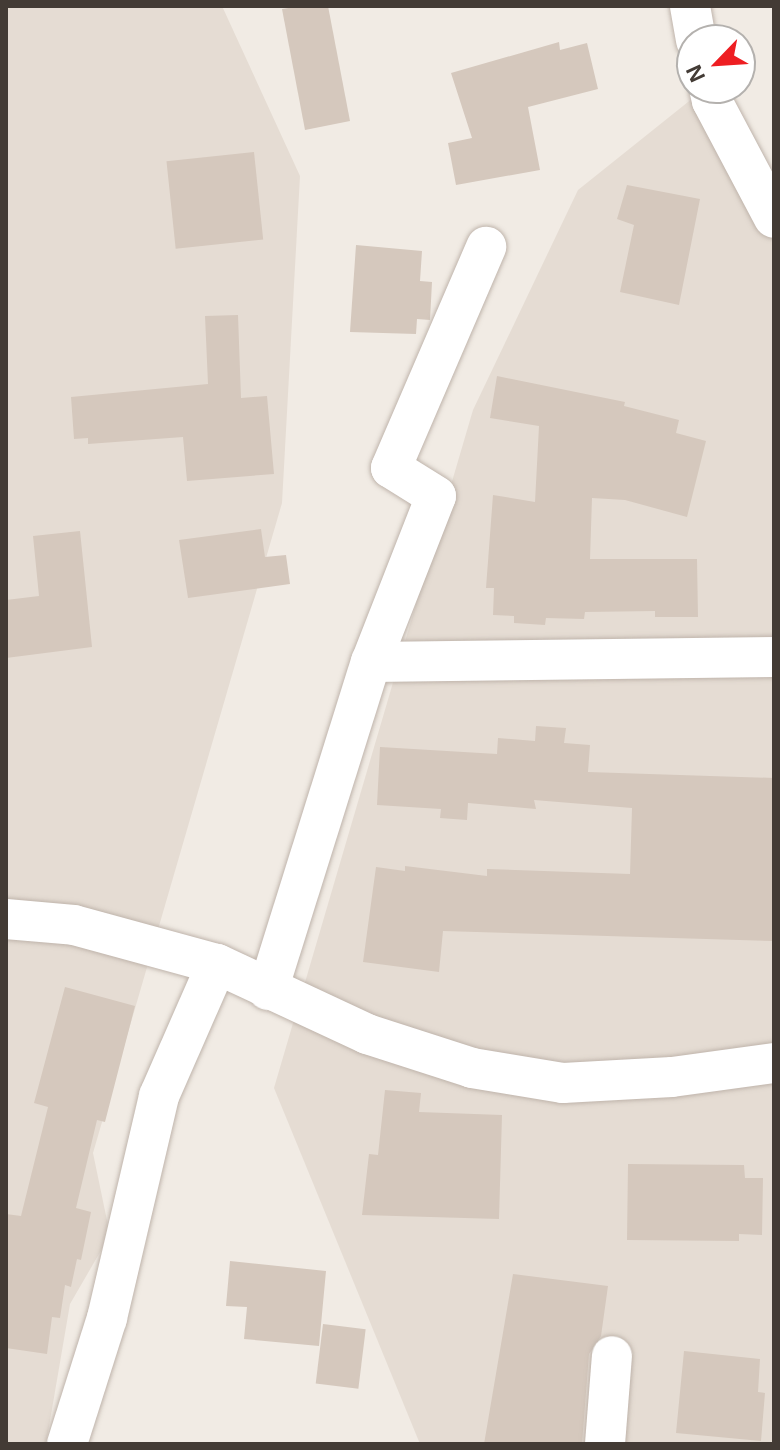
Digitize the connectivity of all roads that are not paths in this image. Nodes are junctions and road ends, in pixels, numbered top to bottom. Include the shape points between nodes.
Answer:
1 (714, 104) edge
2 (774, 218) edge
3 (486, 247) dead end
4 (774, 657) edge
5 (371, 662) junction
6 (6, 919) edge
7 (217, 964) junction
8 (268, 990) junction
9 (774, 1063) edge
10 (612, 1356) dead end
11 (67, 1444) edge
12 (605, 1444) edge

1 - 2 street
3 - 5 street via 391,468 436,496
4 - 5 street
5 - 8 street
6 - 7 street via 74,925
7 - 8 street
7 - 11 street via 159,1096 107,1318
8 - 9 street via 367,1034 472,1068 563,1083 672,1077
10 - 12 street

